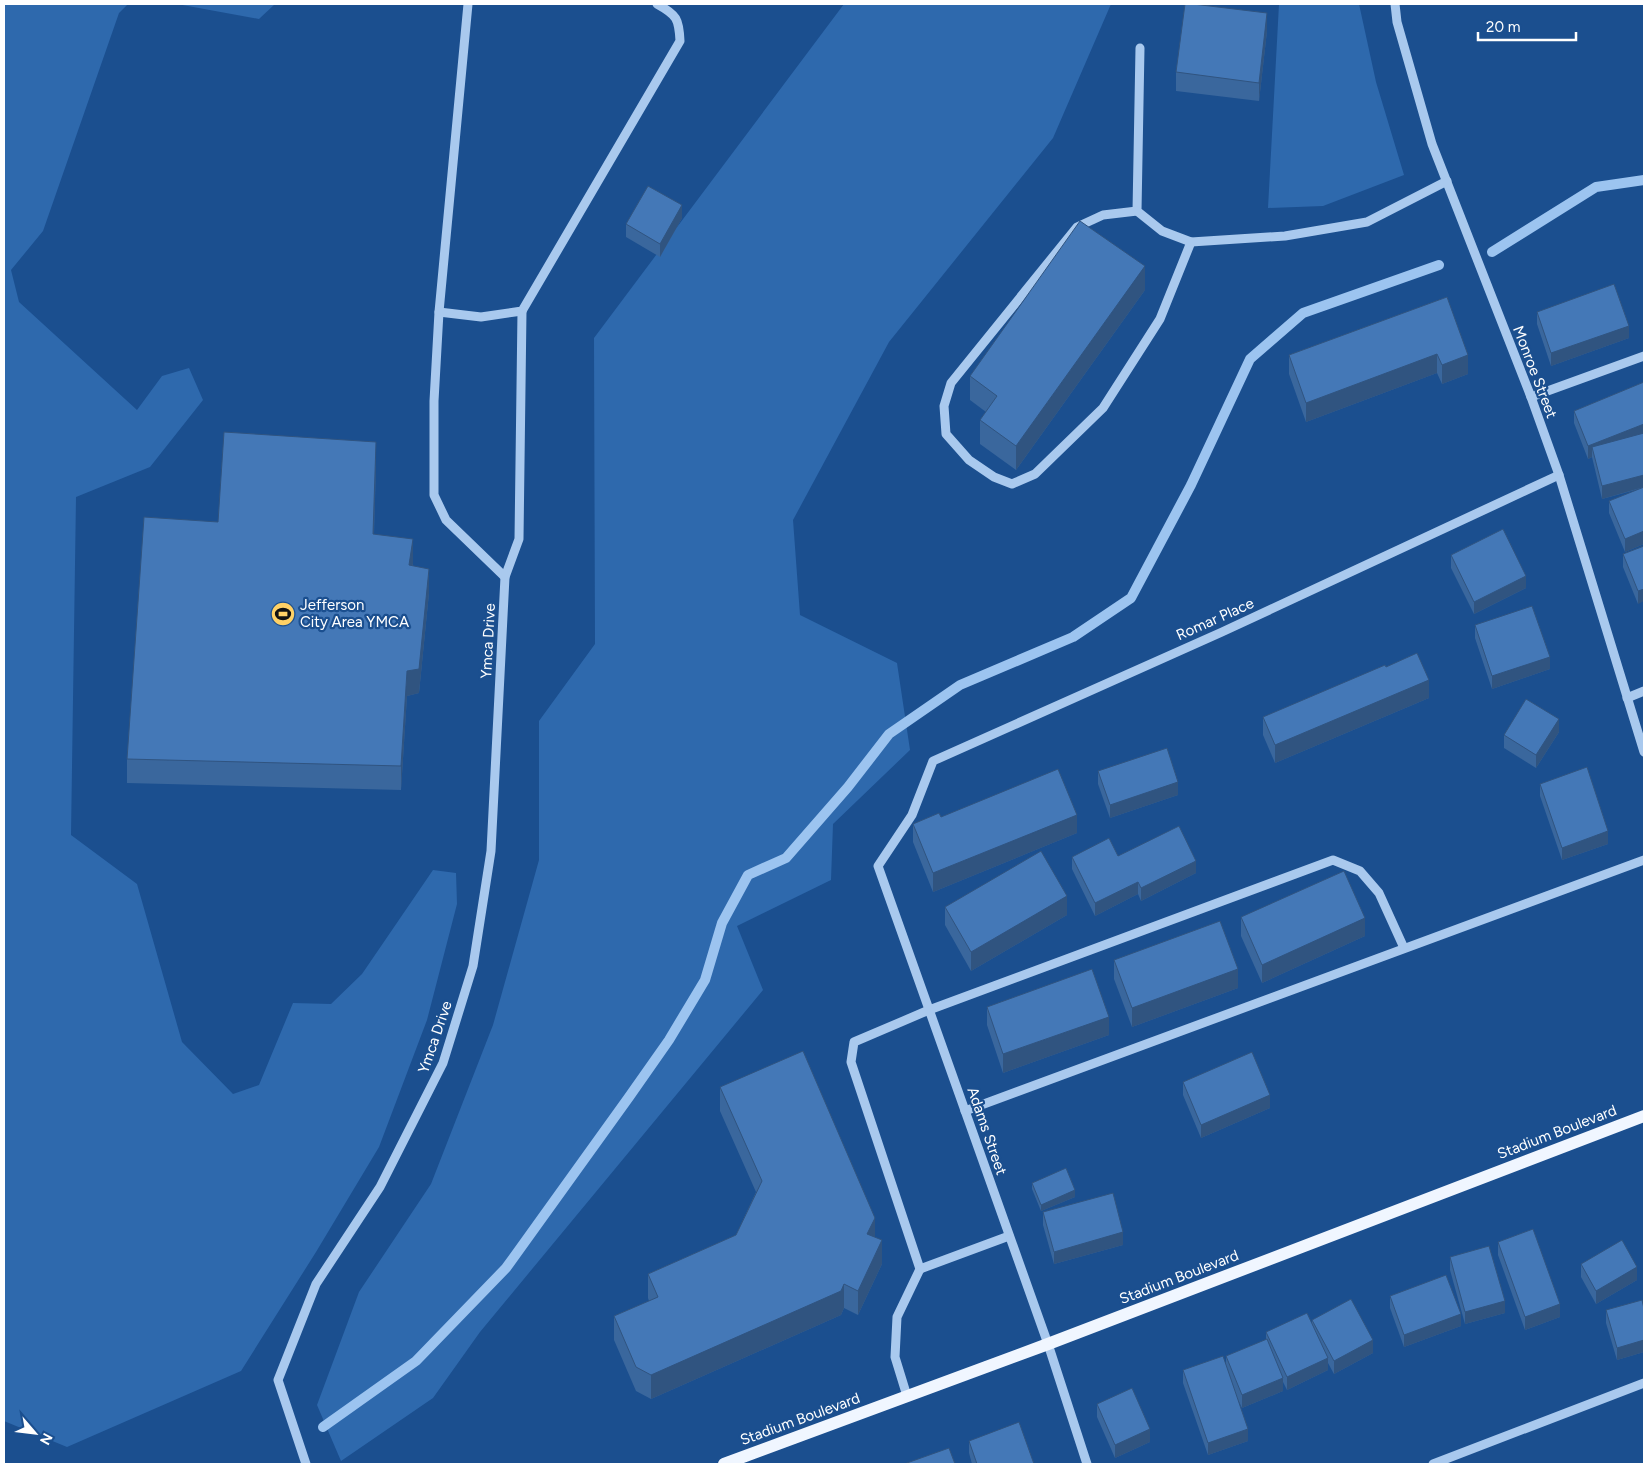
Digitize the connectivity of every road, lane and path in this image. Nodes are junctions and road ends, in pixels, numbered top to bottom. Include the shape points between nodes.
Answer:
1 (468, 4) edge
2 (657, 4) edge
3 (1395, 4) edge
4 (1140, 48) dead end
5 (1446, 181) junction
6 (1137, 211) junction
7 (1191, 242) junction
8 (438, 312) junction
9 (522, 312) junction
10 (1644, 356) edge
11 (1531, 397) junction
12 (1559, 475) junction
13 (505, 577) junction
14 (1644, 691) edge
15 (1627, 698) junction
16 (1644, 752) edge
17 (912, 815) joint
18 (1644, 860) edge
19 (1404, 948) junction
20 (929, 1010) junction
21 (965, 1110) junction
22 (1644, 1116) edge
23 (1009, 1236) junction
24 (920, 1269) junction
25 (1048, 1344) junction
26 (1644, 1383) edge
27 (907, 1396) junction
28 (306, 1464) edge
29 (724, 1464) edge
30 (1087, 1464) edge
31 (1433, 1464) edge

1 - 8 street
2 - 9 street via 670,11 680,24 680,41
3 - 5 street, Monroe Street via 1397,22
4 - 6 street
5 - 7 street via 1367,222 1285,236
5 - 11 street, Monroe Street
6 - 7 street via 1162,231
6 - 7 street via 1103,216 1077,227 951,383 944,406 946,434 969,460 994,477 1012,484 1034,474 1103,408 1160,318
8 - 9 street via 481,317
8 - 13 street via 434,495 446,520
9 - 13 street, Ymca Drive via 519,539
10 - 11 street
11 - 12 street, Monroe Street
12 - 15 street, Monroe Street
12 - 17 street, Romar Place via 1222,632 933,761
13 - 28 street, Ymca Drive via 491,851 473,966 443,1064 380,1187 316,1284 278,1380
14 - 15 street
15 - 16 street, Monroe Street
17 - 20 street, Adams Street via 878,866
18 - 19 street
19 - 20 street via 1379,893 1360,871 1333,860
19 - 21 street
20 - 21 street, Adams Street
20 - 24 street via 854,1042 851,1062
21 - 23 street, Adams Street
22 - 25 main road, Stadium Boulevard
23 - 24 street
23 - 25 street, Adams Street
24 - 27 street via 897,1317 895,1356
25 - 27 main road, Stadium Boulevard
25 - 30 street, Adams Street
26 - 31 street
27 - 29 main road, Stadium Boulevard

